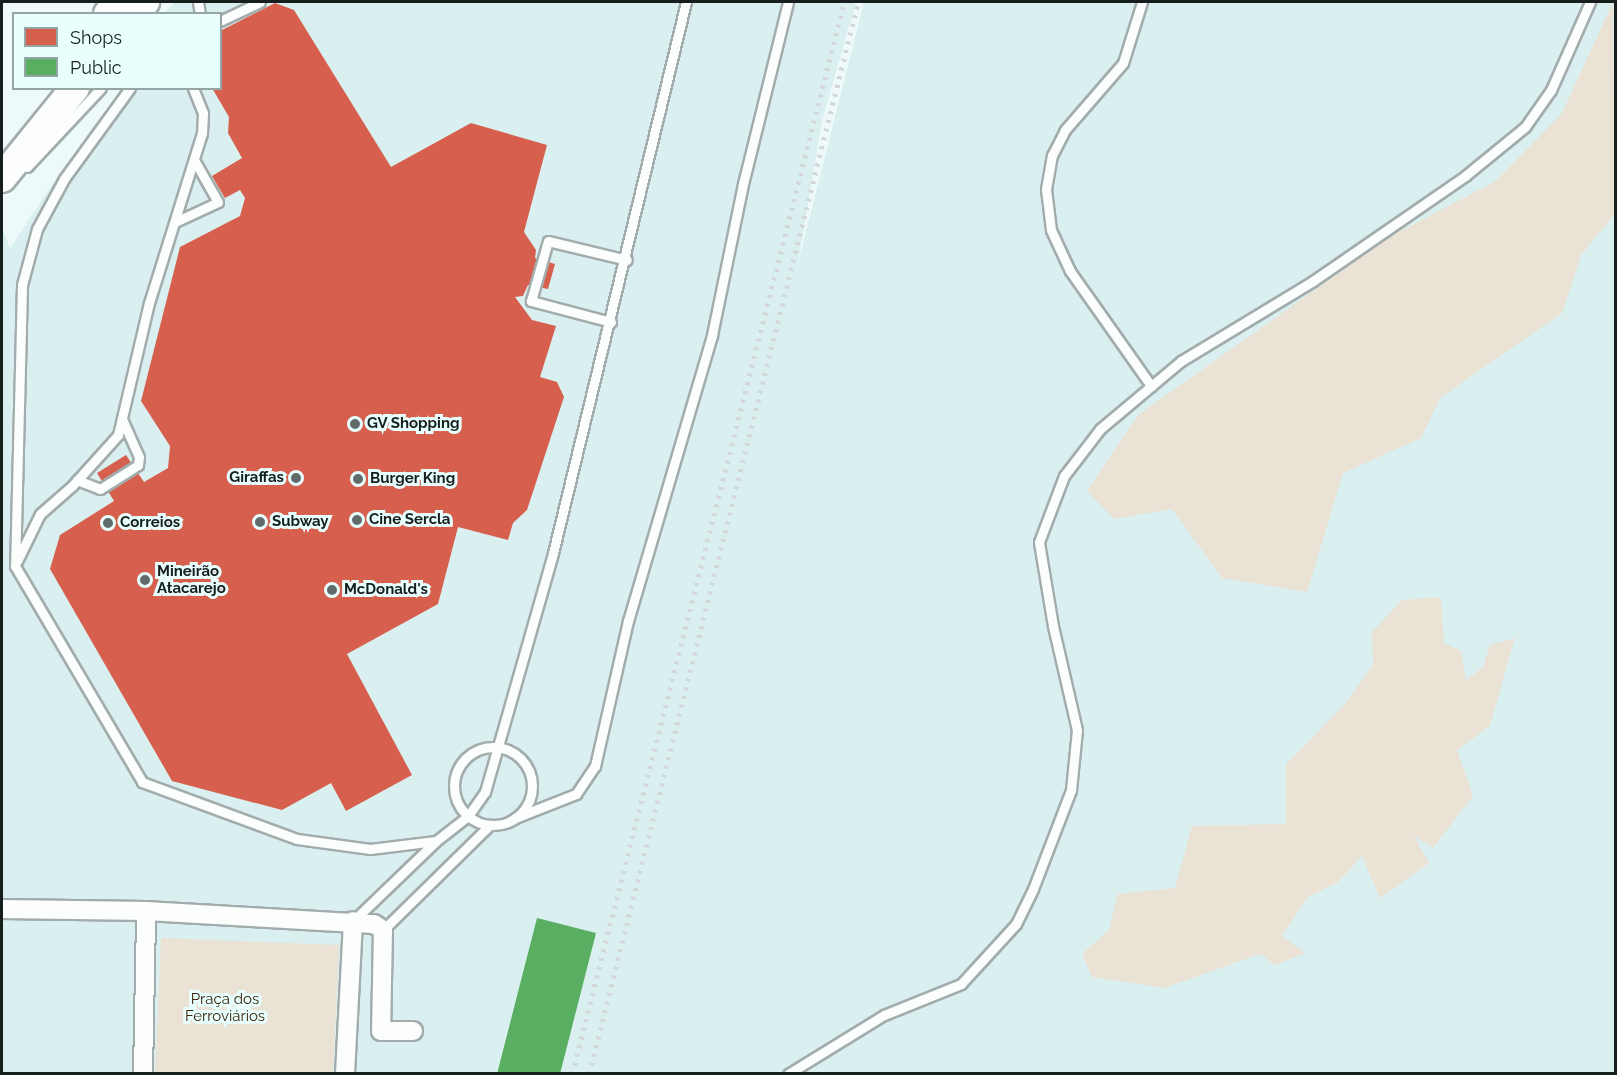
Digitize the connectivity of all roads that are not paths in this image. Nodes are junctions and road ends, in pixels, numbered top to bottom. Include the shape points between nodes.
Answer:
1 (260, 2) edge
2 (686, 2) edge
3 (788, 2) edge
4 (1142, 2) edge
5 (1590, 2) edge
6 (222, 20) edge
7 (50, 90) edge
8 (73, 90) edge
9 (99, 90) edge
10 (129, 90) edge
11 (195, 90) edge
12 (7, 147) edge
13 (194, 160) junction
14 (2, 178) edge
15 (2, 191) edge
16 (175, 222) junction
17 (627, 260) junction
18 (611, 321) junction
19 (1151, 386) junction
20 (122, 419) junction
21 (77, 480) junction
22 (15, 566) junction
23 (500, 748) junction
24 (468, 816) junction
25 (515, 818) junction
26 (490, 825) junction
27 (436, 841) junction
28 (2, 909) edge
29 (146, 911) junction
30 (353, 921) junction
31 (383, 930) junction
32 (413, 1031) dead end
33 (143, 1074) edge
34 (345, 1074) edge
35 (788, 1074) edge

1 - 6 lane
2 - 17 lane
3 - 25 lane via 743,184 712,335 628,621 595,766 576,794
4 - 19 lane via 1123,63 1065,130 1052,155 1046,189 1051,230 1070,271
5 - 19 lane via 1551,90 1525,127 1455,183 1312,281 1181,361
7 - 12 main road
8 - 14 main road
9 - 15 lane
10 - 22 lane via 64,179 37,229 22,285
11 - 13 lane via 203,121
13 - 16 lane
13 - 16 lane via 218,202
16 - 20 lane via 150,303
17 - 18 lane
17 - 18 lane via 548,242 531,301
18 - 23 lane
19 - 35 lane via 1100,429 1064,476 1039,542 1077,730 1071,790 1016,924 961,984 884,1015
20 - 21 lane via 118,435
20 - 21 lane via 140,457 138,465 100,489
21 - 22 lane via 40,514
22 - 27 lane via 142,782 297,839 370,849
23 - 24 lane via 481,801
23 - 24 lane via 477,751 456,775 456,798
23 - 25 lane via 522,760 532,784 531,797
24 - 26 lane
24 - 27 lane
25 - 26 lane
26 - 31 lane
27 - 30 lane
28 - 29 street
29 - 30 street
29 - 33 street
30 - 31 street via 374,924
30 - 34 street
31 - 32 street via 381,1031

